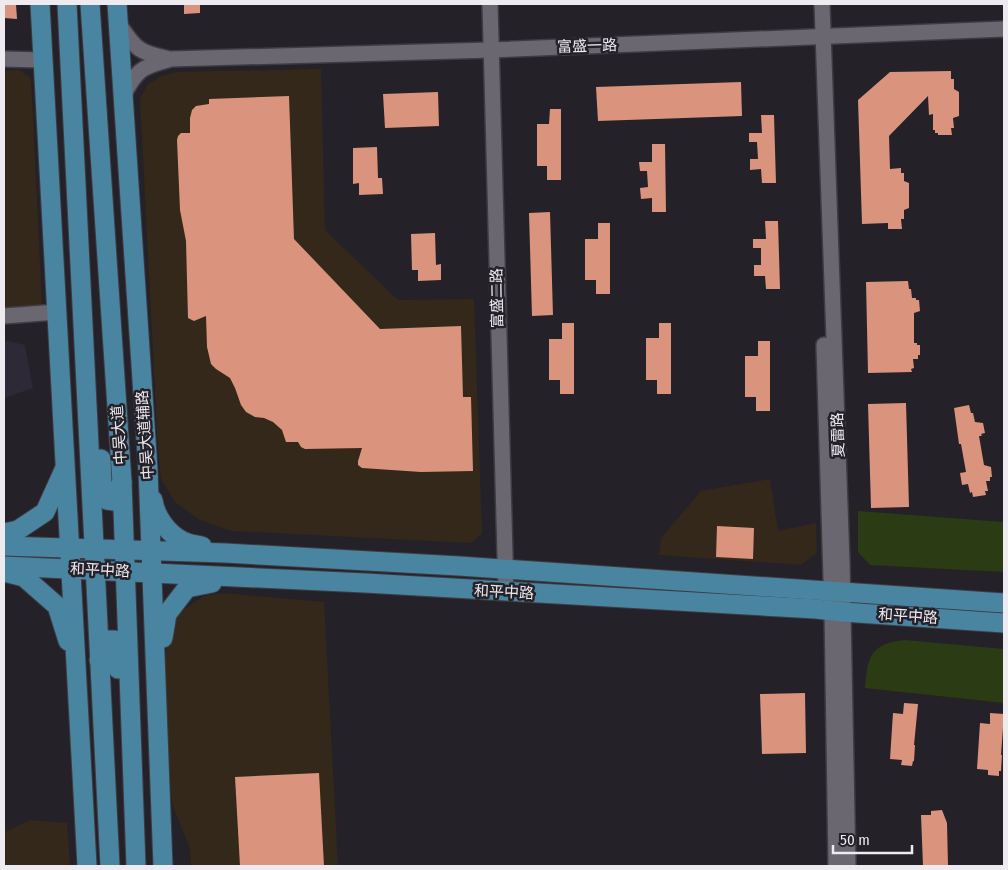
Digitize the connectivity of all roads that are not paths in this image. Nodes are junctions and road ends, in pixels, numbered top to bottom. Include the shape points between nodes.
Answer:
1 (40, 4) edge
2 (66, 4) edge
3 (90, 4) edge
4 (117, 4) edge
5 (490, 4) edge
6 (815, 4) edge
7 (822, 4) edge
8 (118, 23) junction
9 (1004, 29) edge
10 (820, 37) junction
11 (69, 48) junction
12 (491, 50) junction
13 (4, 59) edge
14 (170, 59) junction
15 (42, 60) junction
16 (44, 90) junction
17 (123, 96) junction
18 (126, 135) junction
19 (77, 214) junction
20 (104, 226) junction
21 (78, 243) junction
22 (106, 256) junction
23 (57, 312) junction
24 (4, 316) edge
25 (82, 324) junction
26 (61, 396) junction
27 (118, 434) junction
28 (65, 466) junction
29 (148, 470) junction
30 (122, 482) junction
31 (149, 511) junction
32 (4, 533) edge
33 (4, 546) edge
34 (70, 548) junction
35 (93, 549) junction
36 (125, 550) junction
37 (151, 551) junction
38 (225, 553) junction
39 (4, 566) edge
40 (71, 568) junction
41 (94, 569) junction
42 (504, 569) junction
43 (126, 571) junction
44 (4, 572) edge
45 (152, 573) junction
46 (262, 579) junction
47 (837, 591) junction
48 (506, 592) junction
49 (1004, 603) edge
50 (838, 611) junction
51 (1004, 623) edge
52 (98, 661) junction
53 (76, 668) junction
54 (157, 678) junction
55 (159, 757) junction
56 (103, 758) junction
57 (107, 814) junction
58 (135, 831) junction
59 (87, 866) edge
60 (110, 866) edge
61 (118, 866) edge
62 (136, 866) edge
63 (163, 866) edge
64 (836, 866) edge
65 (848, 866) edge

1 - 15 main road
2 - 11 main road, 中吴大道
3 - 20 main road, 中吴大道
4 - 8 main road, 中吴大道辅路
5 - 12 street, 富盛二路
6 - 10 street, 夏雷路
7 - 10 street, 夏雷路
8 - 14 street via 139,49
8 - 17 main road, 中吴大道辅路
9 - 10 street, 富盛一路
10 - 12 street, 富盛一路
10 - 47 street, 夏雷路
11 - 19 main road, 中吴大道
11 - 20 main road via 77,37 83,48 88,179
12 - 14 street, 富盛一路
12 - 42 street, 富盛二路
13 - 15 street
14 - 17 street via 150,65 133,77
15 - 16 main road
16 - 19 main road via 59,127 64,181
16 - 23 main road
17 - 18 main road, 中吴大道辅路
18 - 22 main road via 112,187 115,217
18 - 29 main road, 中吴大道辅路
19 - 21 main road, 中吴大道
20 - 22 main road, 中吴大道
21 - 25 main road, 中吴大道
21 - 30 main road via 92,278 102,483 107,500 114,501
22 - 27 main road, 中吴大道
23 - 24 street
23 - 26 main road
25 - 26 main road
25 - 35 main road, 中吴大道
26 - 28 main road
27 - 30 main road, 中吴大道
27 - 31 main road
28 - 32 main road via 45,512 18,530
28 - 34 main road
29 - 31 main road, 中吴大道辅路
29 - 38 main road via 154,507 166,527 182,541
30 - 36 main road, 中吴大道
31 - 37 main road, 中吴大道辅路
33 - 34 main road, 和平中路
34 - 35 main road, 和平中路
34 - 40 main road
35 - 36 main road, 和平中路
35 - 41 main road, 中吴大道
36 - 37 main road, 和平中路
36 - 43 main road, 中吴大道
37 - 38 main road, 和平中路
37 - 45 main road, 中吴大道辅路
38 - 42 main road, 和平中路
39 - 40 main road, 和平中路
40 - 41 main road, 和平中路
40 - 53 main road
41 - 43 main road, 和平中路
41 - 52 main road, 中吴大道
42 - 47 main road, 和平中路
42 - 48 street, 富盛二路
43 - 45 main road, 和平中路
43 - 58 main road, 中吴大道
44 - 53 main road via 24,577 57,606
45 - 46 main road, 和平中路
45 - 54 main road, 中吴大道辅路
46 - 48 main road, 和平中路
46 - 54 main road via 205,583 187,588 167,614
47 - 49 main road, 和平中路
47 - 50 street, 夏雷路
48 - 50 main road, 和平中路
50 - 51 main road, 和平中路
50 - 64 street, 夏雷路
50 - 65 street, 夏雷路
52 - 56 main road, 中吴大道
52 - 62 main road via 106,640 114,640 118,650 120,750
53 - 57 main road via 88,693 92,754
53 - 59 main road
54 - 55 main road, 中吴大道辅路
55 - 58 main road
55 - 63 main road, 中吴大道辅路
56 - 57 main road, 中吴大道
56 - 61 main road
57 - 60 main road, 中吴大道
58 - 62 main road, 中吴大道

